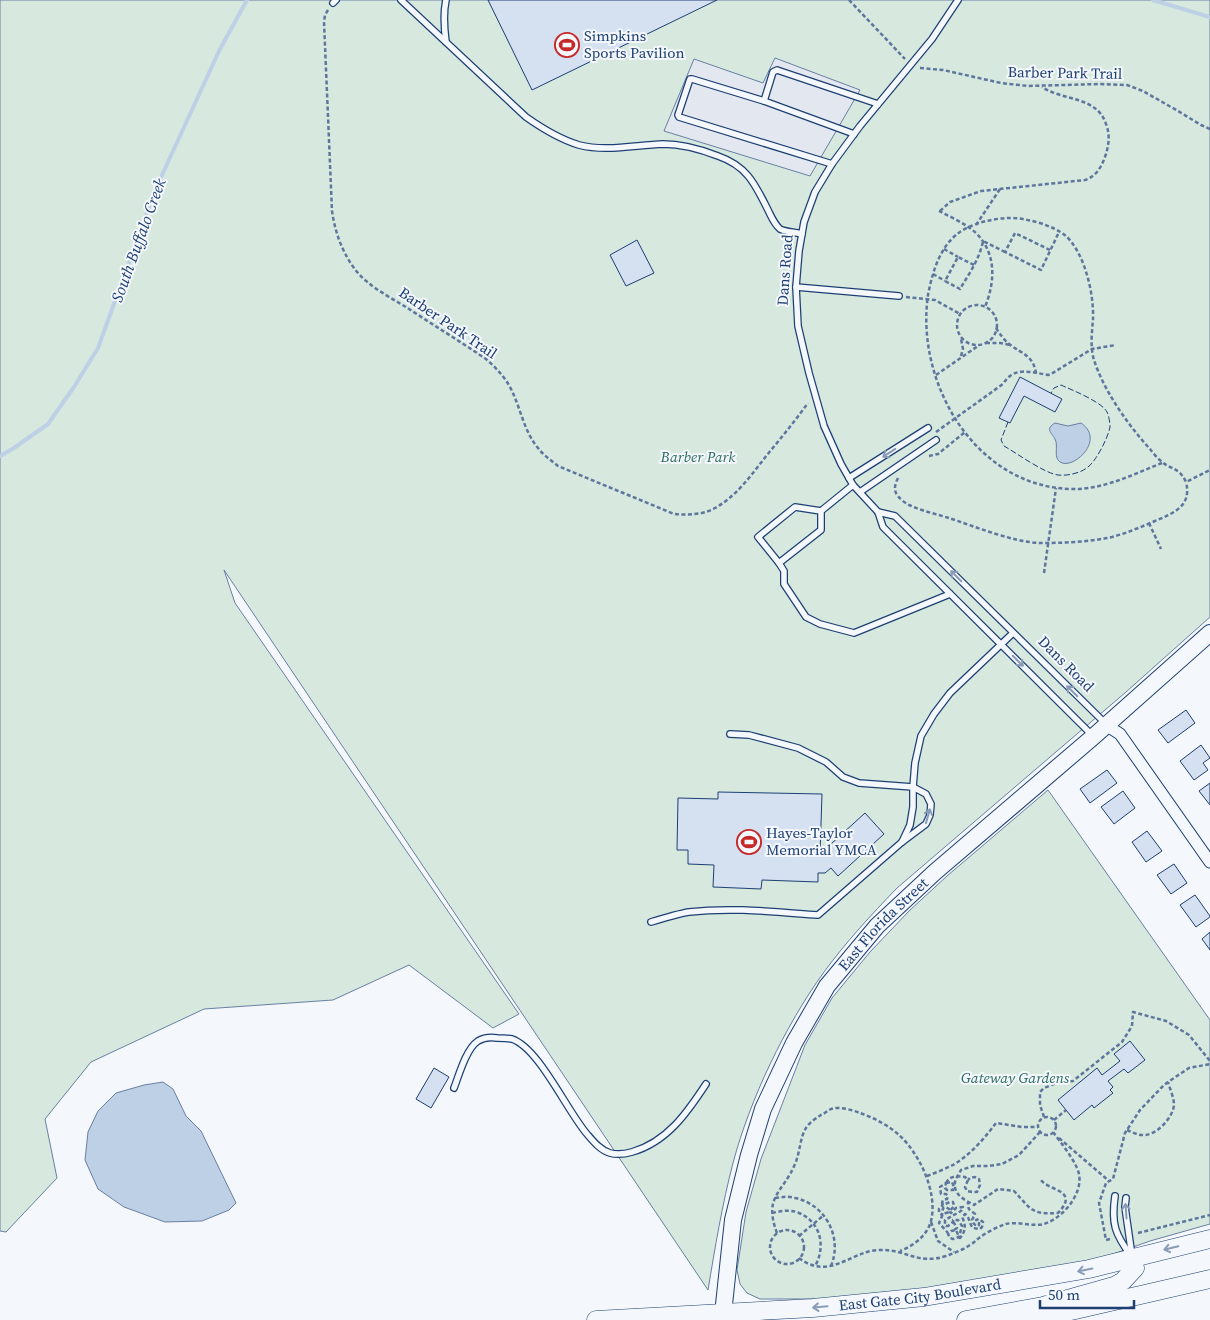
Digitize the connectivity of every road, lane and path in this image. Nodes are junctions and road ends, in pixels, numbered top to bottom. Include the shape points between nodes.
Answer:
1 (401, 0) edge
2 (446, 0) edge
3 (849, 0) edge
4 (958, 0) edge
5 (335, 1) edge
6 (446, 42) junction
7 (910, 65) junction
8 (1041, 86) junction
9 (764, 101) junction
10 (878, 104) junction
11 (1210, 129) edge
12 (854, 134) junction
13 (832, 164) junction
14 (1000, 189) junction
15 (976, 225) junction
16 (969, 228) junction
17 (1059, 232) junction
18 (802, 234) junction
19 (983, 241) junction
20 (944, 249) junction
21 (1050, 250) junction
22 (1006, 252) junction
23 (958, 257) junction
24 (974, 265) junction
25 (933, 274) junction
26 (946, 281) junction
27 (796, 287) junction
28 (898, 298) joint
29 (928, 299) junction
30 (985, 307) junction
31 (960, 314) junction
32 (996, 328) junction
33 (961, 338) junction
34 (986, 343) junction
35 (979, 345) junction
36 (1011, 345) junction
37 (1116, 345) dead end
38 (1092, 349) junction
39 (961, 358) junction
40 (1036, 373) junction
41 (936, 375) junction
42 (815, 394) junction
43 (956, 419) junction
44 (928, 428) dead end
45 (965, 432) junction
46 (934, 437) joint
47 (928, 456) dead end
48 (1162, 463) junction
49 (1210, 470) edge
50 (898, 477) dead end
51 (849, 478) junction
52 (1186, 482) junction
53 (853, 484) junction
54 (1056, 488) junction
55 (860, 492) junction
56 (820, 511) junction
57 (878, 512) junction
58 (1149, 523) junction
59 (1048, 542) junction
60 (1161, 549) dead end
61 (779, 563) junction
62 (1044, 574) dead end
63 (950, 594) junction
64 (1013, 632) junction
65 (1210, 633) edge
66 (1001, 644) junction
67 (1106, 725) junction
68 (730, 734) dead end
69 (1093, 737) junction
70 (913, 787) junction
71 (902, 842) junction
72 (1210, 862) edge
73 (652, 922) dead end
74 (1210, 1062) edge
75 (1168, 1082) junction
76 (706, 1084) dead end
77 (454, 1088) dead end
78 (1066, 1110) dead end
79 (1044, 1117) junction
80 (1054, 1120) junction
81 (1038, 1127) junction
82 (1127, 1130) junction
83 (1040, 1132) junction
84 (1054, 1133) junction
85 (927, 1176) junction
86 (958, 1176) junction
87 (968, 1180) junction
88 (1040, 1180) dead end
89 (1109, 1181) junction
90 (1115, 1196) dead end
91 (775, 1198) junction
92 (1126, 1198) dead end
93 (968, 1202) junction
94 (943, 1203) junction
95 (950, 1212) junction
96 (772, 1213) junction
97 (824, 1215) junction
98 (942, 1215) junction
99 (1210, 1215) edge
100 (931, 1222) junction
101 (952, 1222) junction
102 (813, 1224) junction
103 (953, 1230) junction
104 (777, 1233) junction
105 (948, 1234) junction
106 (1130, 1234) junction
107 (799, 1236) junction
108 (959, 1237) junction
109 (1118, 1237) junction
110 (1210, 1239) edge
111 (899, 1252) junction
112 (954, 1252) junction
113 (799, 1258) junction
114 (1132, 1258) junction
115 (815, 1266) junction
116 (831, 1266) junction
117 (1210, 1279) edge
118 (723, 1317) edge
119 (596, 1320) edge
120 (966, 1320) edge
121 (1018, 1320) edge

1 - 6 lane
2 - 6 lane
3 - 7 path
4 - 7 lane, Dans Road
5 - 42 path, Barber Park Trail via 324,22 332,211 339,241 354,268 373,286 497,369 513,393 532,440 546,457 558,466 674,514 701,513 715,508 737,491
6 - 18 lane via 526,117 558,138 580,145 614,148 680,145 720,156 747,174 775,224 782,230
7 - 8 path, Barber Park Trail via 1001,83
7 - 10 lane, Dans Road
8 - 11 path, Barber Park Trail via 1127,85
8 - 14 path via 1090,104 1100,112 1109,139 1103,163 1095,175 1085,180
9 - 10 lane via 773,72 777,70
9 - 12 lane
9 - 13 lane via 690,79 678,115
10 - 12 lane, Dans Road
12 - 13 lane, Dans Road
13 - 18 lane, Dans Road via 815,192
14 - 15 path
14 - 16 path via 958,198 940,211
15 - 16 path
15 - 17 path via 1011,218 1029,220
16 - 19 path
16 - 20 path via 955,236
17 - 21 path
17 - 38 path via 1074,245 1088,280 1092,303
18 - 27 lane, Dans Road
19 - 22 path
19 - 24 path
19 - 30 path via 991,256 992,276
20 - 23 path
20 - 25 path
21 - 22 path via 1014,233
21 - 22 path via 1041,270
23 - 24 path
23 - 26 path
24 - 26 path via 960,289
25 - 26 path
25 - 29 path
27 - 28 lane
27 - 42 lane, Dans Road via 798,326
28 - 29 path
29 - 31 path
29 - 41 path via 926,328
30 - 31 path via 973,306
30 - 32 path via 994,316
31 - 33 path via 957,325
32 - 34 path
32 - 36 path
33 - 35 path
33 - 39 path
34 - 35 path
34 - 36 path
35 - 39 path
36 - 40 path via 1033,361
37 - 38 path
38 - 40 path via 1051,374
38 - 48 path via 1118,408
39 - 41 path
40 - 43 path via 1021,371 1010,375 1003,384
41 - 43 path
42 - 51 lane, Dans Road via 824,426
43 - 45 path
43 - 46 path
44 -> 51 lane
45 - 47 path via 938,454
45 - 54 path via 984,454 1000,466 1029,481
46 - 55 lane
48 - 52 path via 1177,470
48 - 54 path via 1090,488
49 - 52 path
50 - 59 path via 895,491 909,505 1020,540
51 - 53 lane, Dans Road
52 - 58 path via 1188,488 1184,504 1169,515
53 - 55 lane, Dans Road
53 - 56 lane
54 - 59 path
55 - 57 lane, Dans Road
56 - 61 lane via 821,530
56 - 61 lane via 795,507 758,537
57 - 63 lane, Dans Road via 883,527
64 -> 57 lane, Dans Road via 895,516
58 - 59 path via 1112,537
58 - 60 path
59 - 62 path
61 - 63 lane via 784,571 784,584 806,616 820,624 854,633
63 - 66 lane, Dans Road
64 - 66 lane
67 -> 64 lane, Dans Road
65 - 67 main road, East Florida Street
66 -> 69 lane, Dans Road
66 - 70 lane via 950,693 934,714 921,736
67 - 69 main road, East Florida Street
67 - 72 street, Dans Road via 1120,734
68 - 70 lane via 749,735 798,748 826,762 842,777 859,783
69 - 118 main road, East Florida Street via 924,882 877,926 827,986 794,1043 760,1118 733,1220
70 - 71 lane via 910,825
71 -> 70 lane via 926,824 930,815 931,804 926,794
71 - 73 lane via 818,915 723,910 688,913
74 - 75 path via 1189,1068
74 - 79 path via 1189,1035 1166,1021 1133,1012 1132,1026 1122,1042 1074,1081 1059,1082 1040,1092
75 - 82 path via 1140,1110
75 - 82 path via 1174,1106 1169,1120 1144,1136
76 - 77 lane via 687,1113 659,1140 624,1154 610,1153 596,1144 579,1125 540,1065 528,1050 512,1039 491,1037 478,1041 468,1053
78 - 80 path
79 - 80 path
79 - 81 path
80 - 84 path
81 - 83 path
81 - 85 path via 996,1123 970,1152 953,1165
82 - 89 path via 1113,1179
83 - 84 path via 1046,1135
83 - 86 path via 1011,1160 1002,1164 973,1166 961,1170
84 - 89 path
84 - 112 path via 1079,1175 1078,1189 1069,1206 1044,1224 1008,1224
85 - 91 path via 910,1147 889,1127 851,1109 832,1108 806,1128 795,1166
85 - 100 path via 932,1204
86 - 87 path
86 - 93 path via 956,1191 961,1199
86 - 94 path via 950,1177 940,1187 941,1194 948,1196
87 - 87 path via 967,1191 977,1192 979,1179
88 - 93 path via 1062,1192 1064,1206 1058,1212 1037,1212 1014,1191 998,1189 974,1205
89 - 109 path via 1099,1203 1106,1240
90 - 109 lane via 1112,1214
91 - 96 path
91 - 97 path via 803,1200
106 -> 92 lane
93 - 108 path via 968,1208 975,1214 974,1225 979,1225 976,1220 979,1219 983,1225 980,1229 973,1228 965,1214 962,1217 964,1232
94 - 95 path via 954,1204
94 - 98 path via 939,1210
95 - 98 path
95 - 98 path via 943,1208
95 - 101 path via 962,1208 945,1220 945,1224 948,1226
96 - 102 path via 794,1212
96 - 104 path
97 - 102 path
97 - 116 path via 834,1238 835,1253
98 - 105 path via 939,1223
99 - 106 path
100 - 111 path via 917,1241
100 - 112 path via 938,1241
101 - 103 path via 957,1228
101 - 108 path via 956,1219 962,1226
102 - 107 path
102 - 115 path via 821,1241
103 - 105 path
103 - 108 path
104 - 107 path via 788,1230
104 - 113 path via 771,1242 774,1258 789,1264
105 - 108 path via 953,1239
106 - 114 lane
107 - 113 path via 804,1249
109 - 114 lane
110 -> 114 main road, East Gate City Boulevard
111 - 112 path via 926,1260
111 - 116 path via 866,1252
113 - 115 path
114 -> 118 main road, East Gate City Boulevard via 1090,1269 924,1297
114 - 120 main road via 1135,1268 1114,1286 1043,1306
115 - 116 path
117 - 121 main road
118 - 119 main road, East Gate City Boulevard

